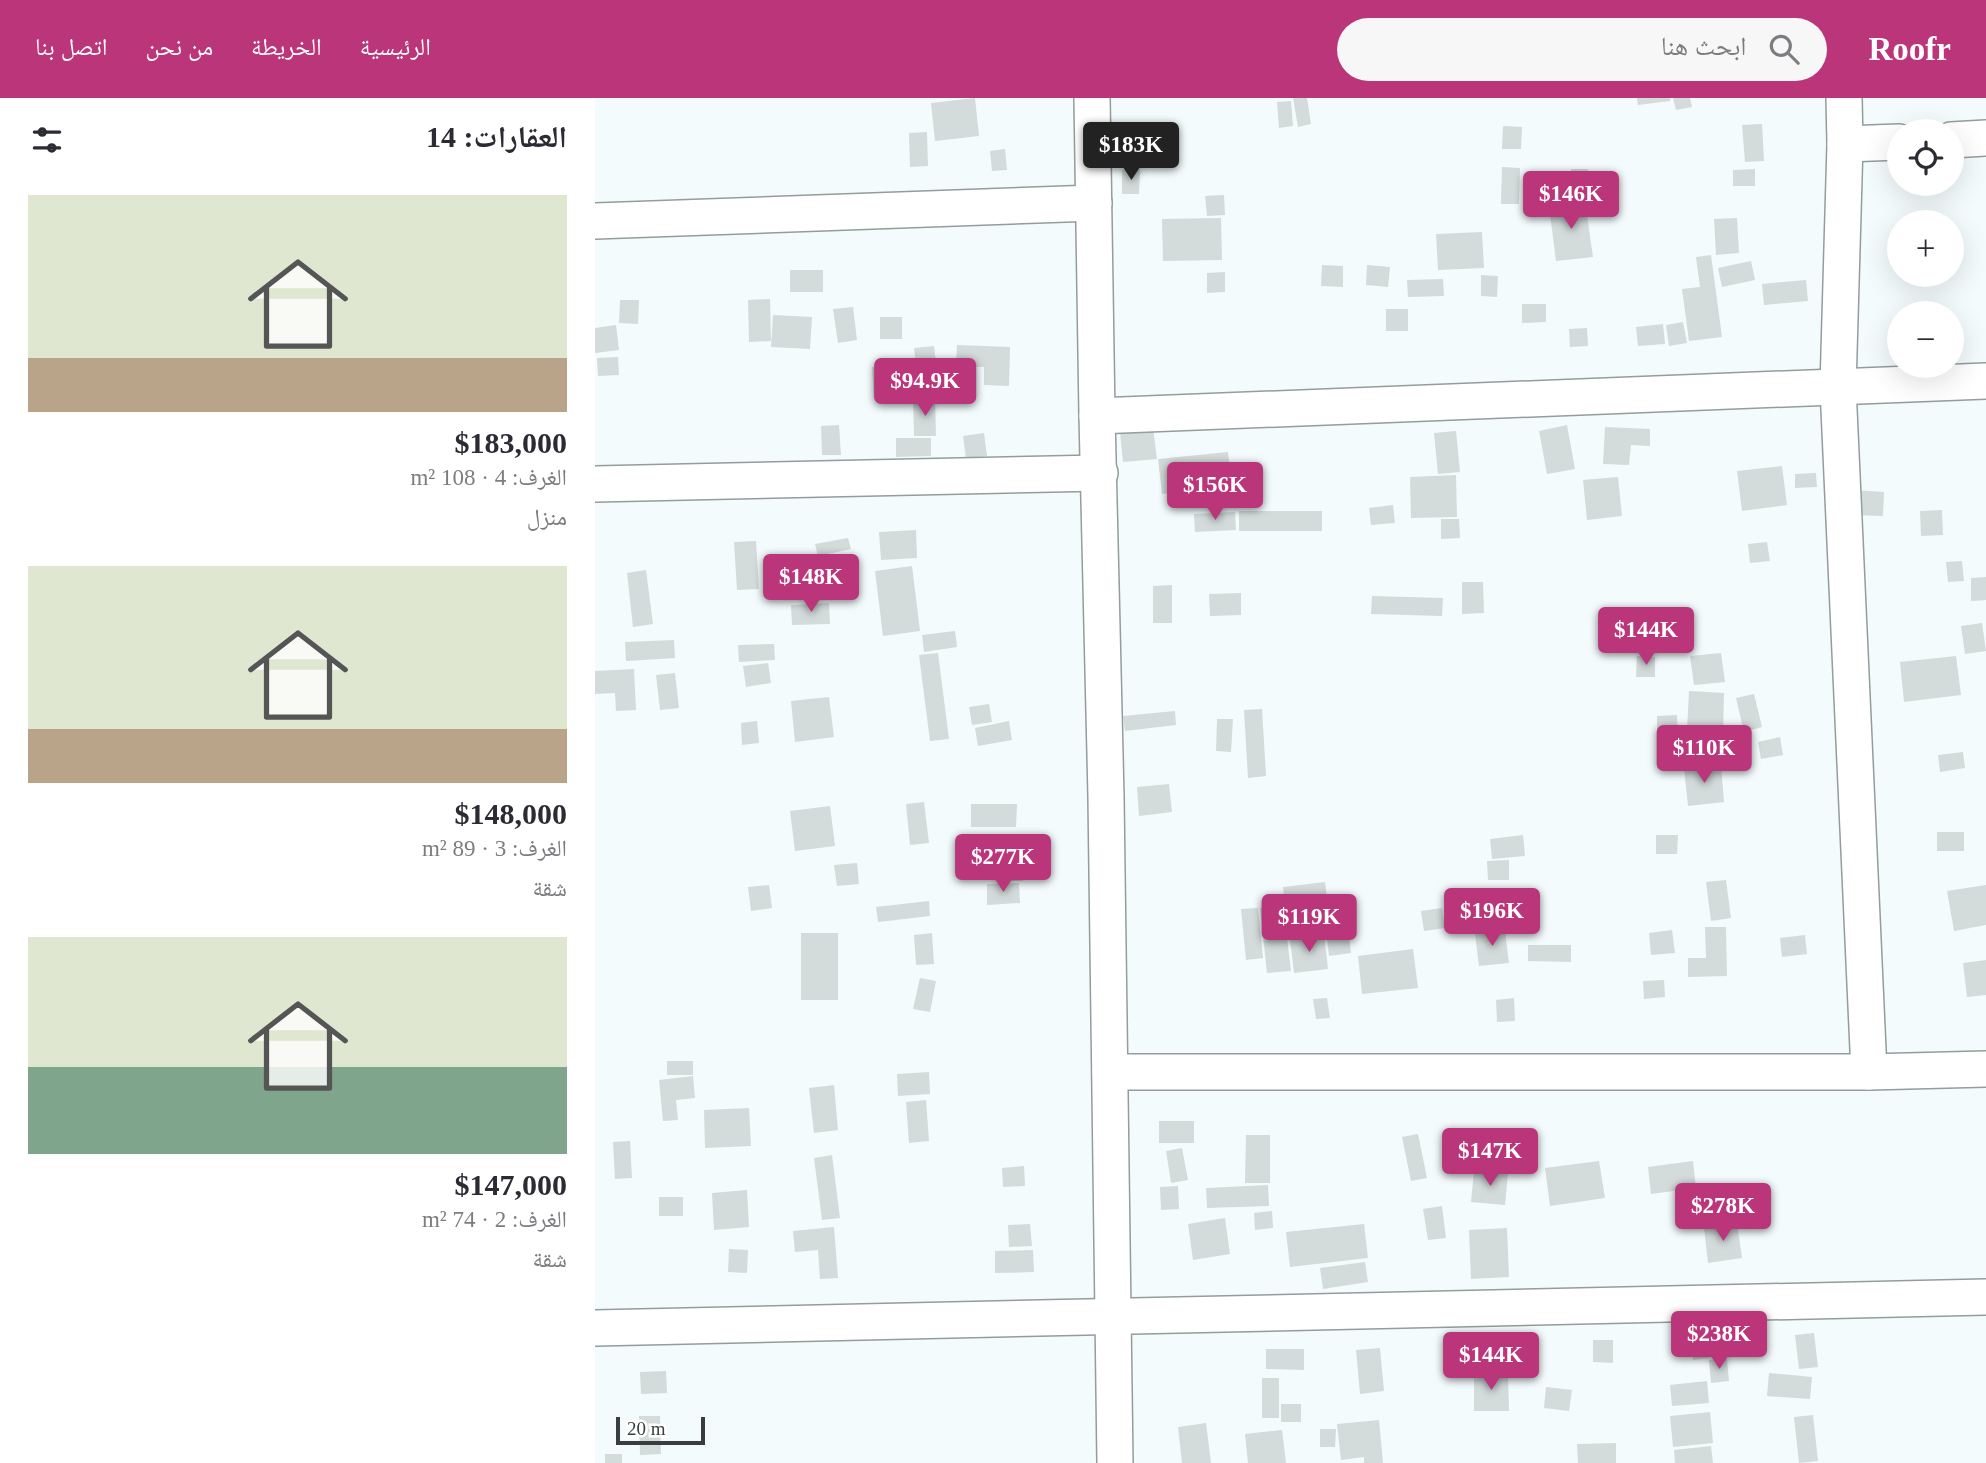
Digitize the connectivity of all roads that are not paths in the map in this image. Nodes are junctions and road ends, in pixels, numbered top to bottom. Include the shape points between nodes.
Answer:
1 (1092, 98) edge
2 (1844, 98) edge
3 (1986, 138) edge
4 (1964, 139) edge
5 (1887, 143) edge
6 (1846, 145) junction
7 (1094, 203) junction
8 (595, 221) edge
9 (1986, 381) edge
10 (1838, 387) junction
11 (1097, 416) junction
12 (1100, 473) junction
13 (595, 484) edge
14 (1986, 1069) edge
15 (1110, 1072) junction
16 (1869, 1072) junction
17 (1986, 1297) edge
18 (1113, 1316) junction
19 (595, 1328) edge
20 (1115, 1463) edge

1 - 7 street
2 - 6 street
3 - 4 street
5 - 6 street
6 - 10 street
7 - 8 street
7 - 11 street
9 - 10 street
10 - 11 street
10 - 16 street
11 - 12 street
12 - 13 street
12 - 15 street
14 - 16 street
15 - 16 street
15 - 18 street
17 - 18 street
18 - 19 street
18 - 20 street

